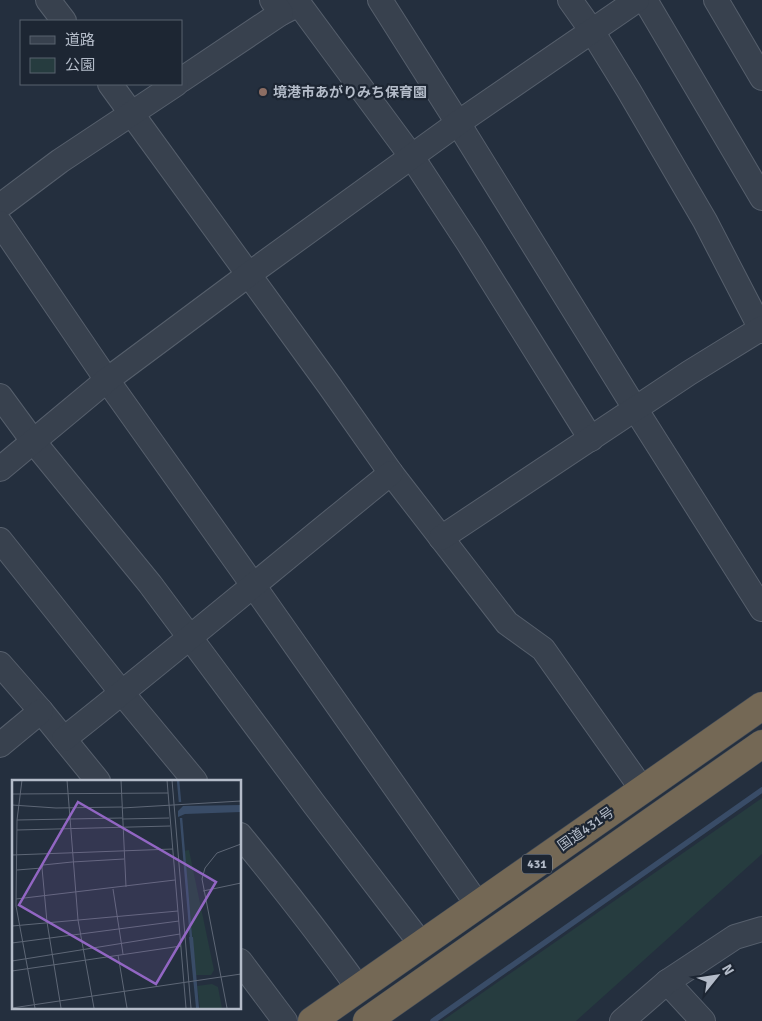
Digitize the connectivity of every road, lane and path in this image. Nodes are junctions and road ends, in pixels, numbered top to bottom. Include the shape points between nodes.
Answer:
1 (48, 0) edge
2 (380, 0) edge
3 (570, 0) edge
4 (637, 0) edge
5 (644, 0) edge
6 (716, 0) edge
7 (276, 7) edge
8 (63, 20) edge
9 (592, 31) junction
10 (762, 78) edge
11 (182, 79) edge
12 (111, 85) edge
13 (174, 85) edge
14 (132, 113) junction
15 (458, 123) junction
16 (412, 157) junction
17 (762, 198) edge
18 (0, 206) edge
19 (0, 223) edge
20 (248, 275) junction
21 (762, 329) edge
22 (107, 380) junction
23 (0, 396) edge
24 (636, 410) junction
25 (591, 439) junction
26 (33, 442) junction
27 (0, 470) edge
28 (391, 473) junction
29 (441, 538) junction
30 (0, 540) edge
31 (253, 585) junction
32 (762, 609) edge
33 (190, 638) junction
34 (0, 664) edge
35 (122, 692) junction
36 (762, 706) edge
37 (41, 711) junction
38 (64, 739) junction
39 (762, 744) edge
40 (0, 745) edge
41 (97, 780) edge
42 (194, 780) edge
43 (642, 789) junction
44 (241, 836) edge
45 (478, 905) junction
46 (762, 929) edge
47 (422, 945) junction
48 (241, 962) edge
49 (667, 982) junction
50 (358, 989) junction
51 (285, 1021) edge
52 (312, 1021) edge
53 (367, 1021) edge
54 (622, 1021) edge
55 (703, 1021) edge

1 - 8 street
2 - 15 street
3 - 9 street
4 - 9 street
5 - 17 street
6 - 10 street
7 - 11 street
7 - 16 street via 299,4
9 - 15 street
9 - 21 street via 705,222
12 - 14 street
13 - 14 street
14 - 18 street
14 - 20 street
15 - 16 street
15 - 24 street
16 - 20 street
16 - 25 street
19 - 22 street
20 - 22 street
20 - 28 street
21 - 24 street
22 - 26 street
22 - 31 street
23 - 26 street
24 - 25 street
24 - 32 street
25 - 29 street
26 - 27 street
26 - 33 street via 150,584
28 - 29 street
28 - 31 street
29 - 43 street via 507,624 543,650
30 - 35 street
31 - 33 street
31 - 45 street
33 - 35 street
33 - 47 street
34 - 37 street
35 - 38 street
35 - 42 street
36 - 43 highway, 国道431号 / 431
37 - 38 street
37 - 40 street
38 - 41 street
39 - 53 highway, 431
43 - 45 highway, 国道431号 / 431
44 - 50 street
45 - 47 highway, 国道431号 / 431
46 - 49 street via 735,937
47 - 50 highway, 国道431号 / 431
48 - 51 street
49 - 54 street
49 - 55 street
50 - 52 highway, 国道431号 / 431

